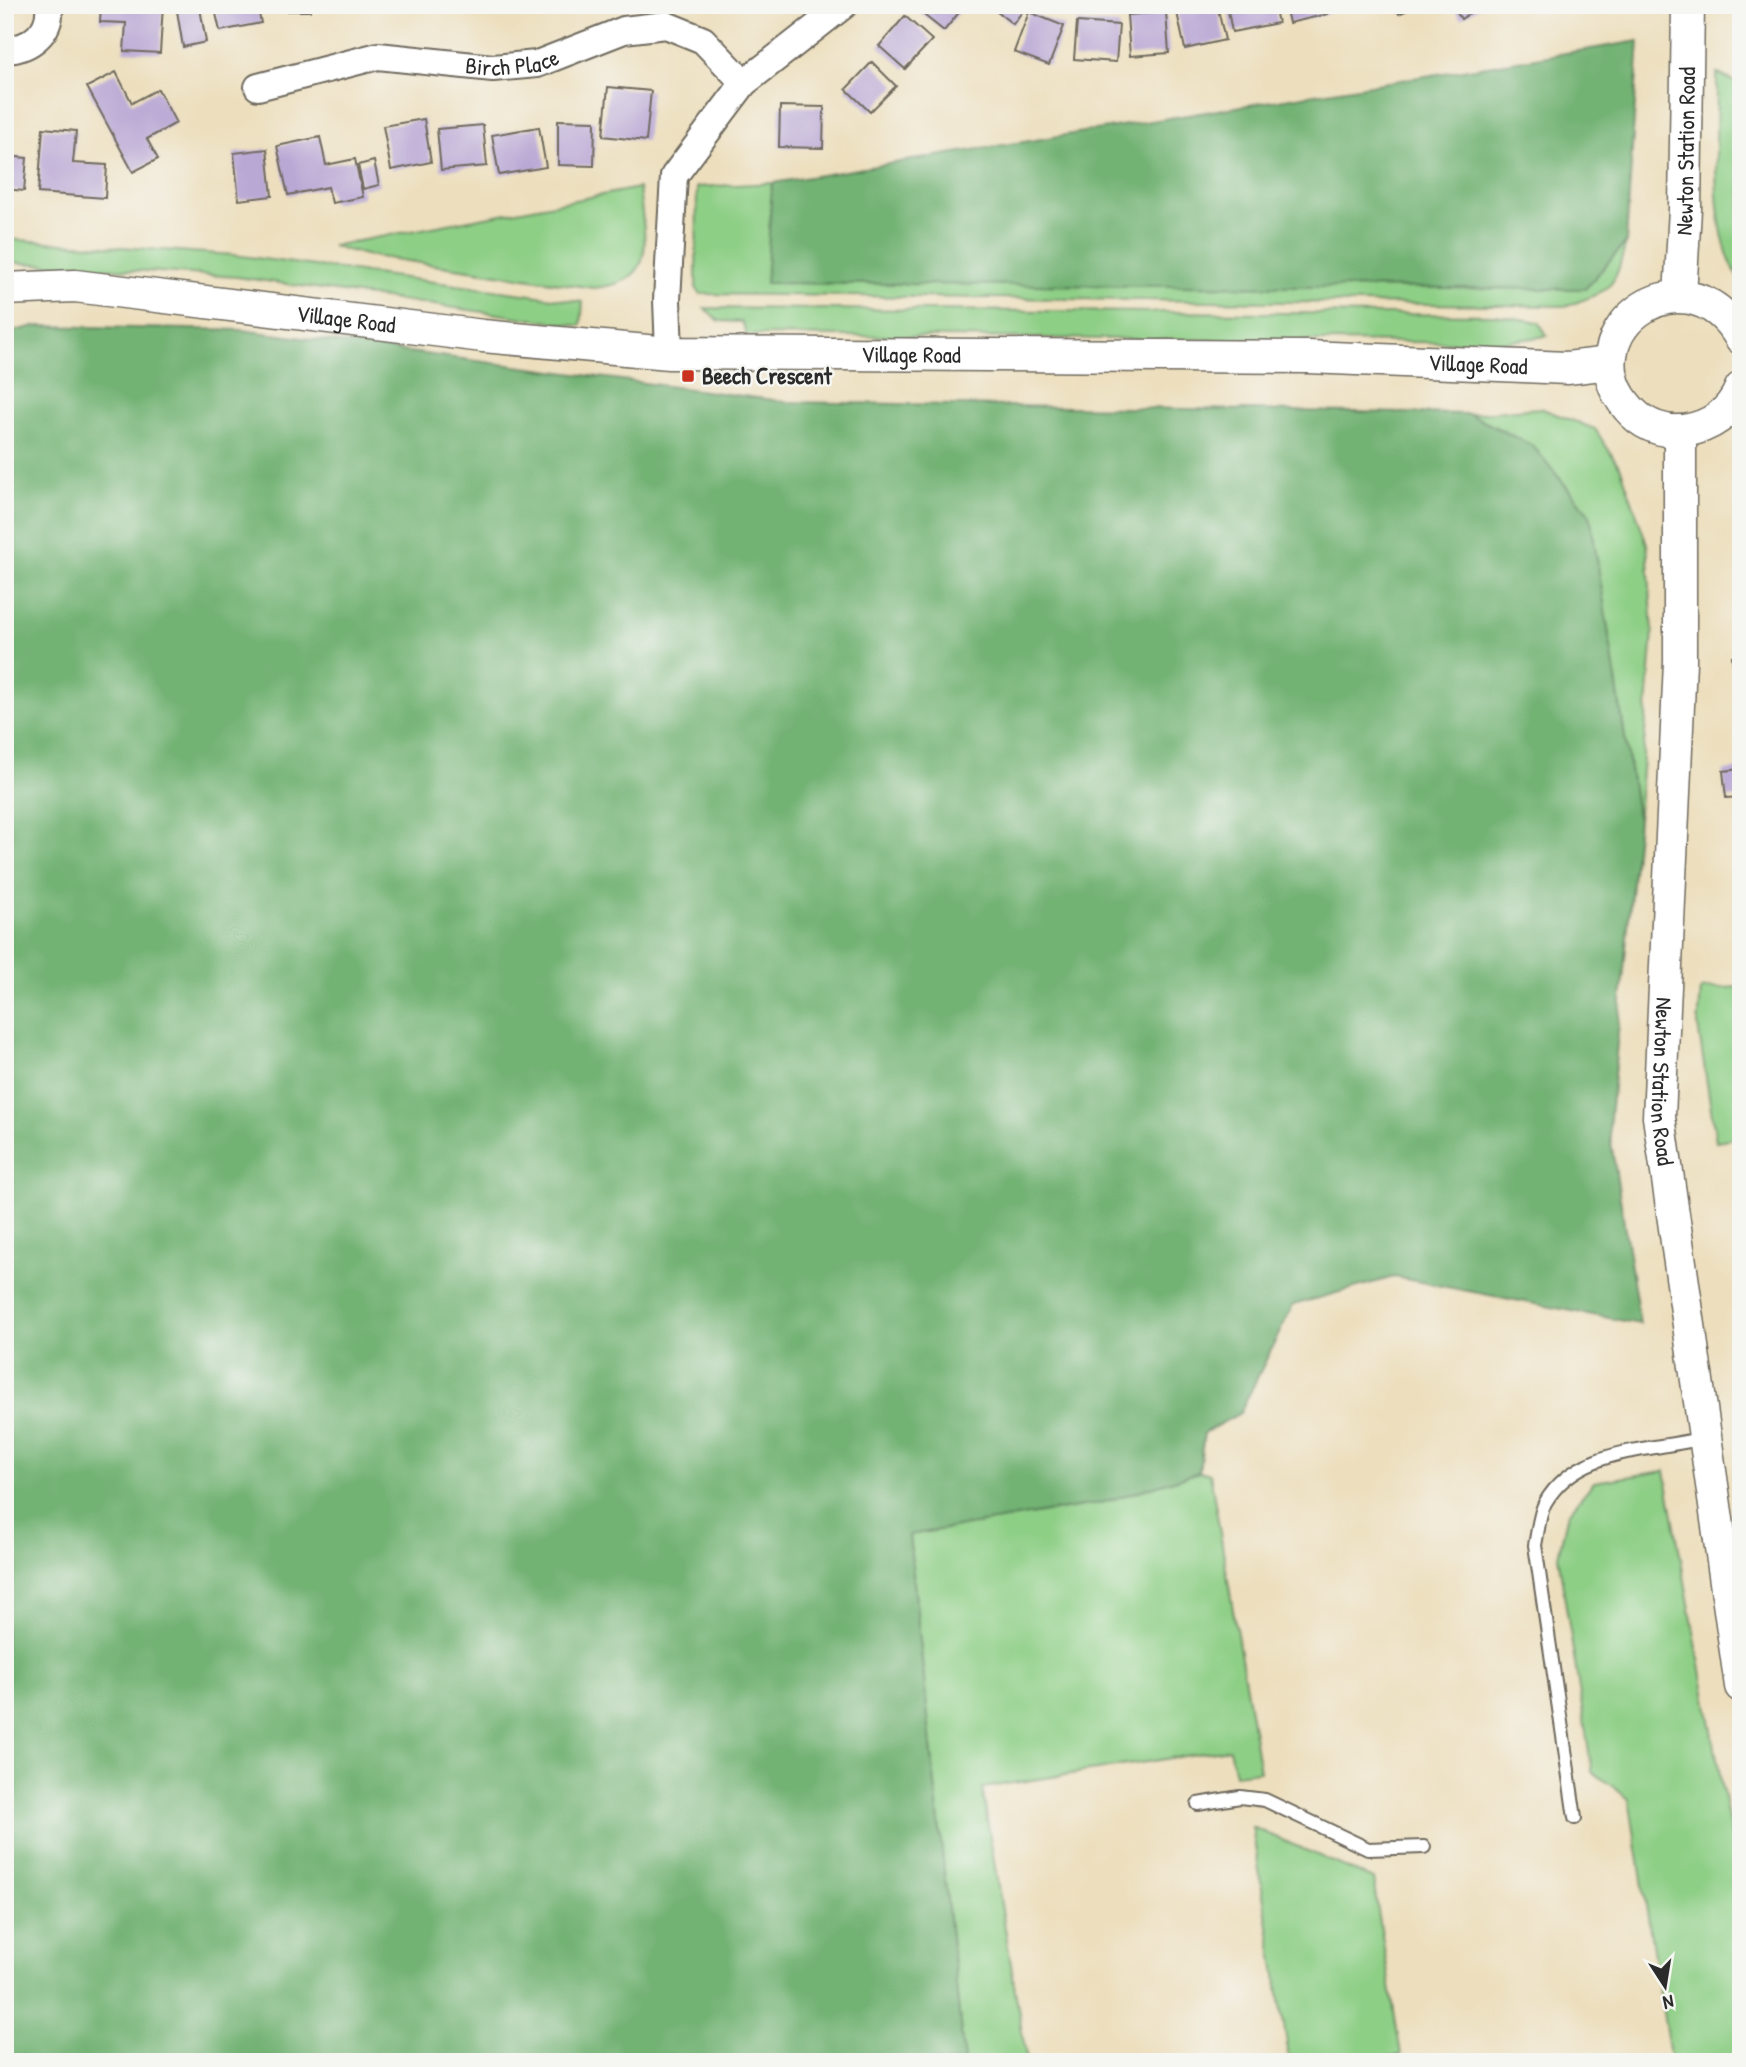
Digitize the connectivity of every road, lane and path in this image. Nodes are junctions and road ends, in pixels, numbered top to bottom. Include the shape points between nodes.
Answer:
1 (49, 5) edge
2 (844, 5) edge
3 (1688, 5) edge
4 (5, 50) edge
5 (744, 82) junction
6 (258, 87) dead end
7 (5, 289) edge
8 (1680, 296) junction
9 (1741, 338) edge
10 (668, 353) junction
11 (1611, 363) junction
12 (1741, 388) edge
13 (1680, 431) junction
14 (1705, 1437) junction
15 (1741, 1686) edge
16 (1198, 1804) dead end
17 (1575, 1818) dead end
18 (1424, 1847) dead end

1 - 4 street via 50,15 38,40 19,50
2 - 5 street
3 - 8 street, Newton Station Road
5 - 6 street, Birch Place via 703,40 666,25 624,30 537,64 493,68 378,56
5 - 10 street via 674,176
7 - 10 street, Village Road via 75,286 483,336
8 - 9 street via 1717,308
8 - 11 street via 1663,298 1633,313 1613,344
10 - 11 street, Village Road via 1308,357 1567,368
11 - 13 street via 1614,385 1639,419 1658,429
12 - 13 street via 1721,416 1702,427
13 - 14 street, Newton Station Road via 1680,662 1659,1117
14 - 15 street, Newton Station Road
14 - 17 lane via 1609,1455 1571,1473 1544,1504 1535,1545
16 - 18 lane via 1240,1797 1265,1800 1368,1849

